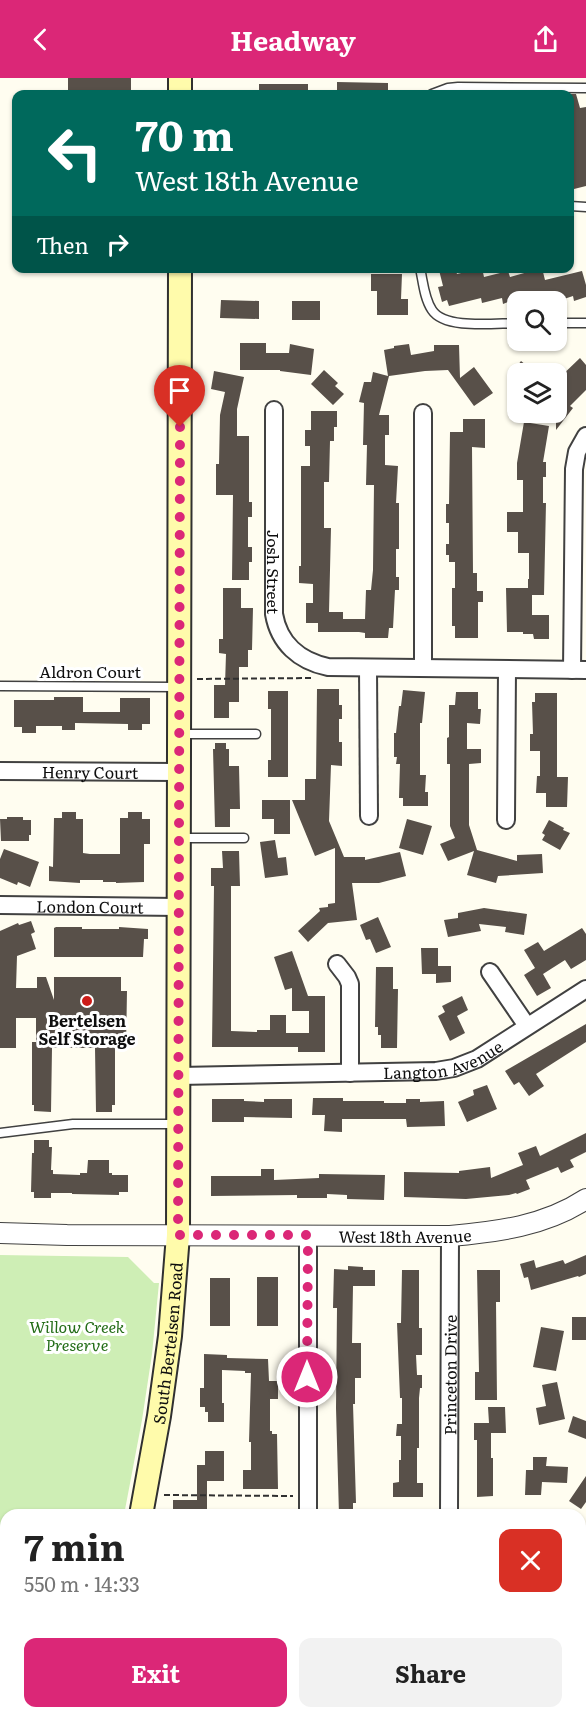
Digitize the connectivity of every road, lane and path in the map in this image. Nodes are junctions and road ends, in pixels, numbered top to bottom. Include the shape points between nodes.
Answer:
1 (586, 88) edge
2 (443, 90) edge
3 (180, 273) edge
4 (421, 273) edge
5 (507, 323) edge
6 (567, 323) edge
7 (586, 323) edge
8 (274, 410) dead end
9 (423, 413) dead end
10 (586, 436) edge
11 (327, 667) junction
12 (368, 668) junction
13 (423, 668) junction
14 (507, 669) junction
15 (579, 670) edge
16 (179, 683) junction
17 (0, 686) edge
18 (179, 734) junction
19 (256, 734) dead end
20 (0, 771) edge
21 (179, 772) junction
22 (369, 816) dead end
23 (506, 820) dead end
24 (179, 838) junction
25 (244, 838) dead end
26 (0, 905) edge
27 (179, 906) junction
28 (337, 964) dead end
29 (490, 972) dead end
30 (586, 989) edge
31 (527, 1026) junction
32 (350, 1073) junction
33 (179, 1076) junction
34 (178, 1124) junction
35 (0, 1133) edge
36 (586, 1199) edge
37 (0, 1233) edge
38 (178, 1235) junction
39 (308, 1235) junction
40 (450, 1236) junction
41 (308, 1497) junction
42 (143, 1505) edge
43 (308, 1509) edge
44 (449, 1509) edge

1 - 2 lane
3 - 16 main road, South Bertelsen Road
4 - 5 lane via 428,303 442,320
6 - 7 lane
8 - 11 street, Josh Street via 275,620 287,645 306,660
9 - 13 street
10 - 15 street via 574,469
11 - 12 street, Josh Street
11 - 16 path via 317,678
12 - 13 street, Josh Street
12 - 22 street
13 - 14 street, Josh Street
14 - 15 street, Josh Street
14 - 23 street
16 - 17 lane, Aldron Court
16 - 18 main road, South Bertelsen Road
18 - 19 lane
18 - 21 main road, South Bertelsen Road
20 - 21 street, Henry Court
21 - 24 main road, South Bertelsen Road
24 - 25 lane
24 - 27 main road, South Bertelsen Road
26 - 27 street, London Court
27 - 33 main road, South Bertelsen Road
28 - 32 street via 350,984
29 - 31 street
30 - 31 street, Langton Avenue
31 - 32 street, Langton Avenue via 477,1059 454,1068
32 - 33 street, Langton Avenue
33 - 34 main road, South Bertelsen Road
34 - 35 lane via 73,1124
34 - 38 main road, South Bertelsen Road
36 - 40 street, West 18th Avenue via 535,1223
37 - 38 street, West 18th Avenue
38 - 39 street, West 18th Avenue
38 - 42 main road, South Bertelsen Road via 170,1336
39 - 40 street, West 18th Avenue
39 - 41 street
40 - 44 street, Princeton Drive
41 - 42 path
41 - 43 street

